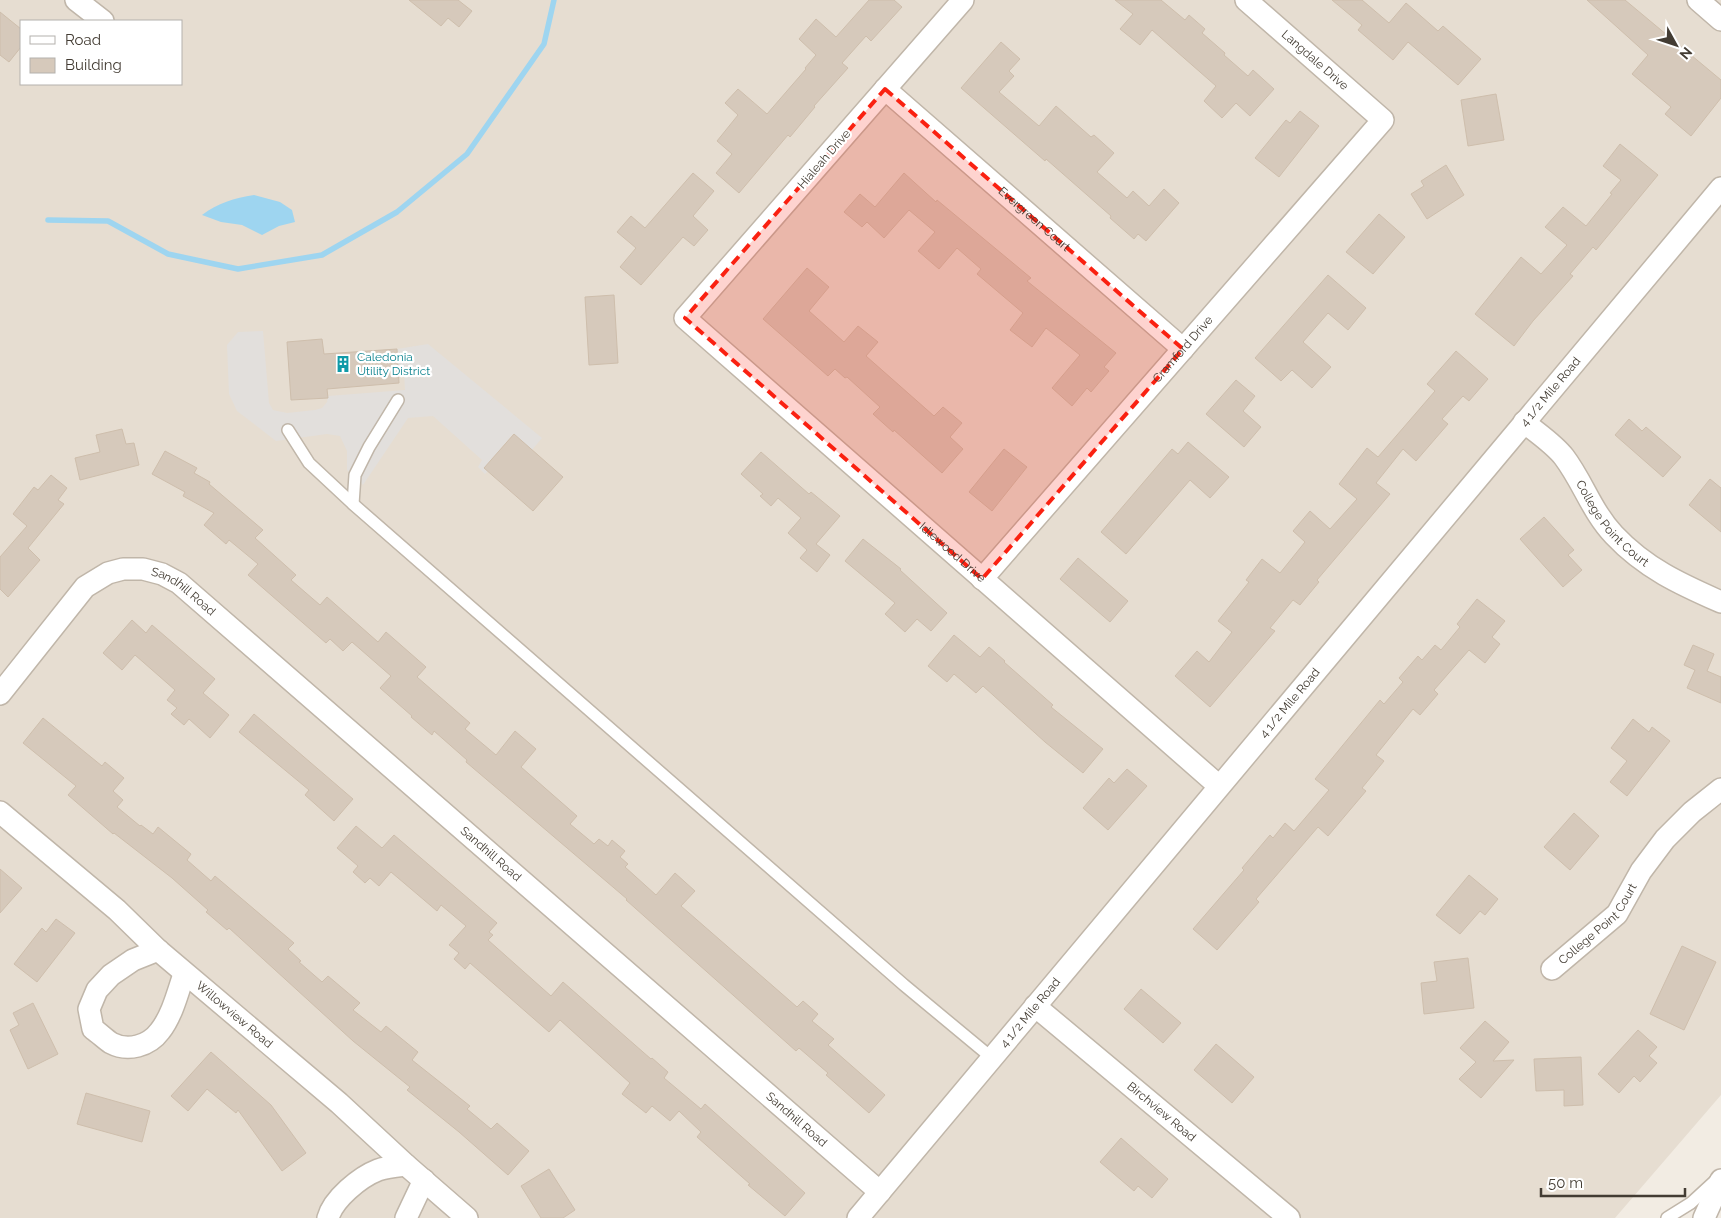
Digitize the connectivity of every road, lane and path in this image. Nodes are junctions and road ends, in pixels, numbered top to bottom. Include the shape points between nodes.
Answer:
1 (76, 0) edge
2 (962, 0) edge
3 (1246, 0) edge
4 (1698, 0) edge
5 (102, 20) edge
6 (1721, 20) edge
7 (885, 89) junction
8 (1383, 120) joint
9 (1721, 188) edge
10 (685, 318) joint
11 (1183, 349) junction
12 (398, 400) dead end
13 (1524, 422) junction
14 (288, 430) dead end
15 (353, 504) junction
16 (982, 579) junction
17 (1721, 602) edge
18 (0, 694) edge
19 (1220, 786) junction
20 (1721, 789) edge
21 (0, 812) edge
22 (158, 950) junction
23 (1552, 969) dead end
24 (184, 974) junction
25 (1035, 1006) junction
26 (992, 1058) junction
27 (406, 1165) junction
28 (1721, 1178) edge
29 (424, 1180) junction
30 (880, 1192) junction
31 (328, 1218) edge
32 (406, 1218) edge
33 (468, 1218) edge
34 (858, 1218) edge
35 (1288, 1218) edge
36 (1667, 1218) edge
37 (1704, 1218) edge

1 - 5 street
2 - 7 street, Hialeah Drive
3 - 8 street, Langdale Drive
4 - 6 street
7 - 10 street, Hialeah Drive
7 - 11 street, Evergreen Court
8 - 11 street, Cramford Drive
9 - 13 street, 4 1/2 Mile Road
10 - 16 street, Idlewood Drive
11 - 16 street, Cramford Drive
12 - 15 lane via 355,475
13 - 17 street, College Point Court via 1563,456 1592,506 1613,534 1635,555 1660,573
13 - 19 street, 4 1/2 Mile Road
14 - 15 lane via 309,464
15 - 26 lane
16 - 19 street, Idlewood Drive
18 - 30 street, Sandhill Road via 86,588 108,572 143,569 179,583
19 - 25 street, 4 1/2 Mile Road
20 - 23 street, College Point Court via 1666,839 1641,871 1618,914
21 - 22 street, Willowview Road via 118,910
22 - 24 street, Willowview Road
22 - 24 street via 133,960 111,975 97,990 89,1009 93,1029 112,1044 128,1048 143,1045 160,1032 174,1005
24 - 27 street, Willowview Road via 339,1103
25 - 26 street, 4 1/2 Mile Road
25 - 35 street, Birchview Road
26 - 30 street, 4 1/2 Mile Road
27 - 29 street, Willowview Road
27 - 31 street via 379,1170 350,1188 330,1211
28 - 36 lane
28 - 37 street
29 - 32 street
29 - 33 street, Willowview Road
30 - 34 street, 4 1/2 Mile Road

